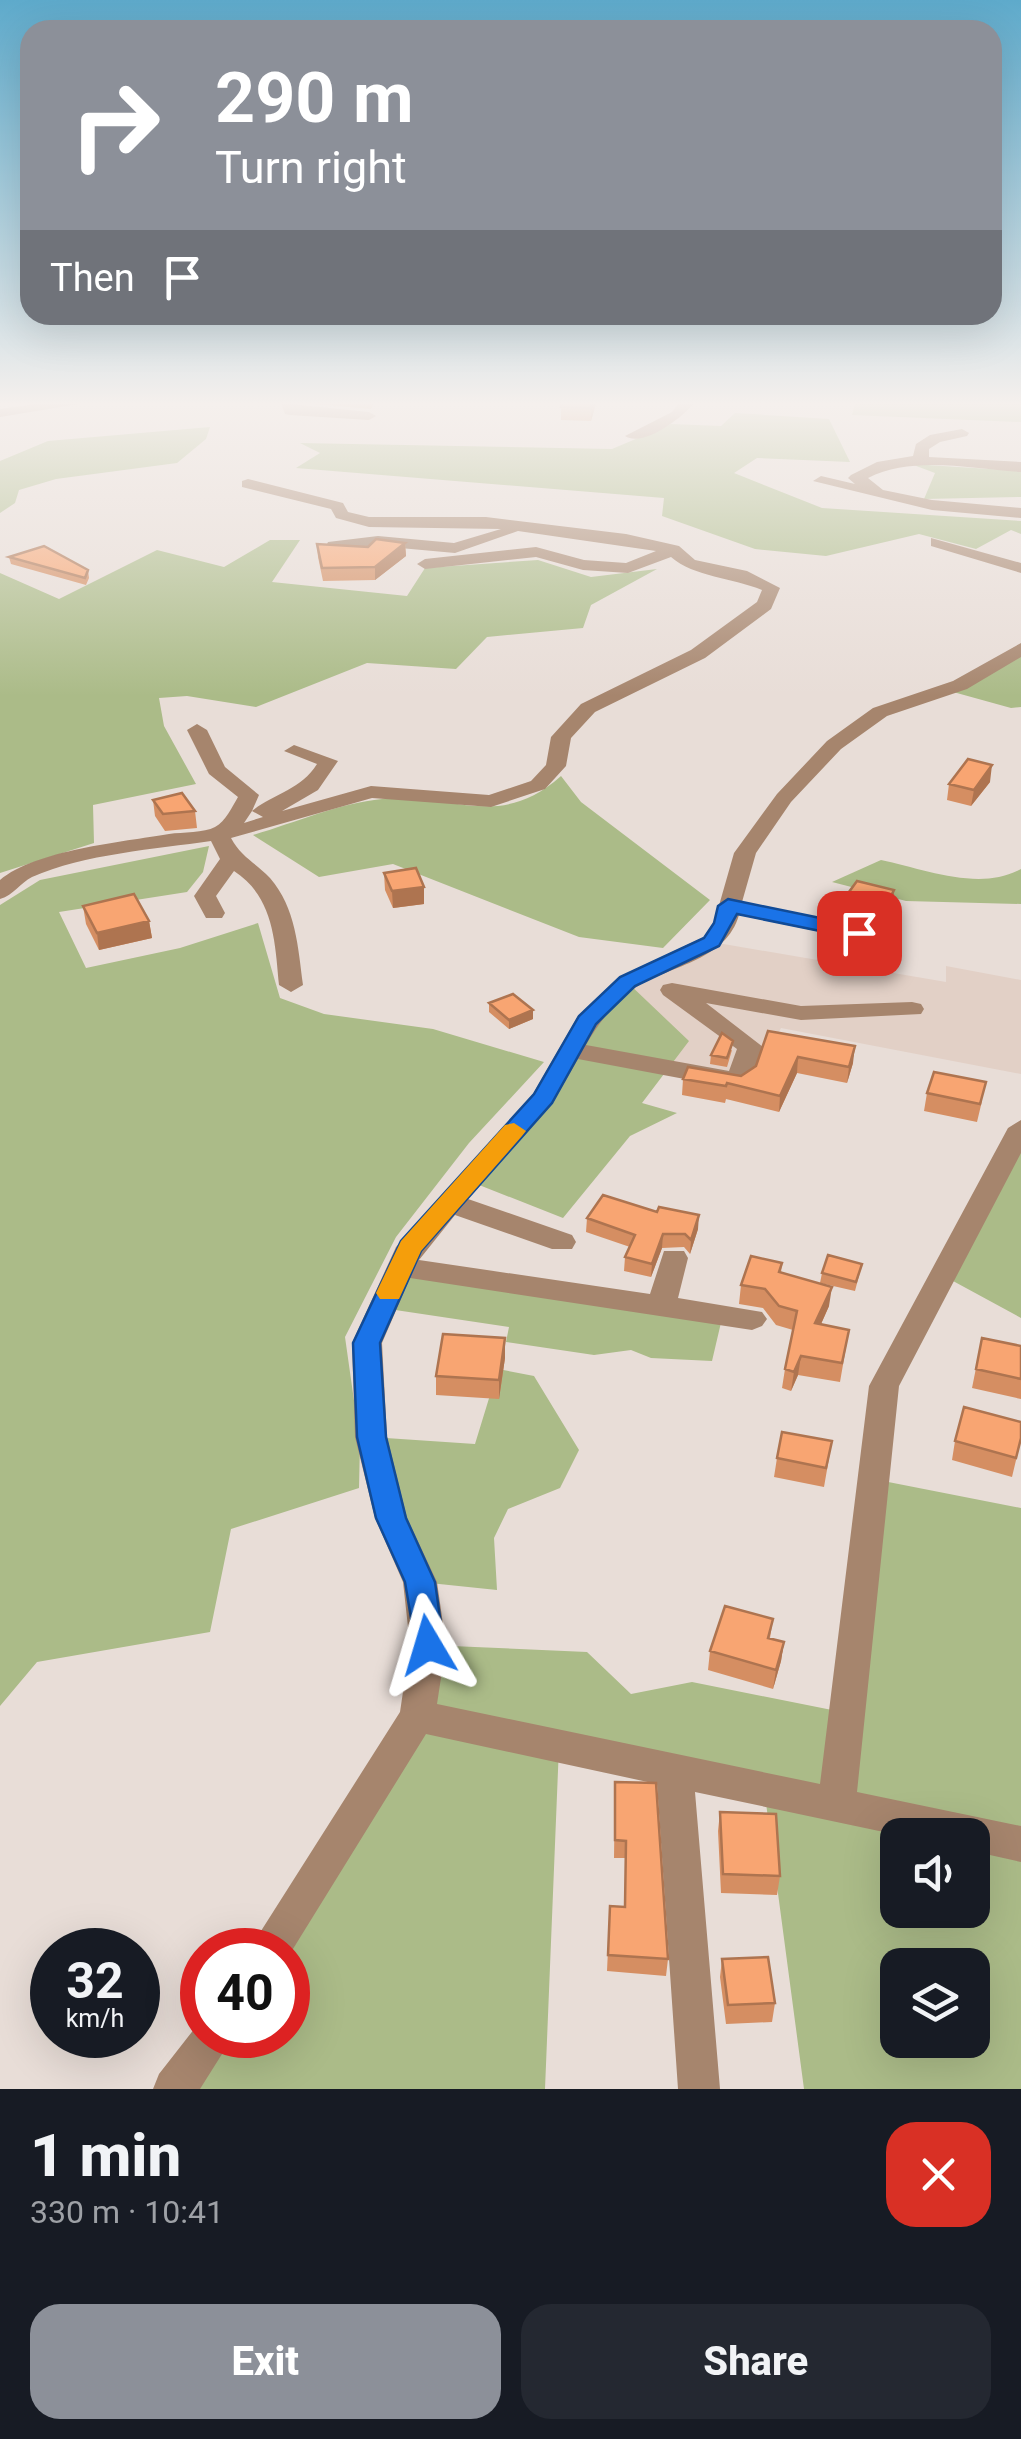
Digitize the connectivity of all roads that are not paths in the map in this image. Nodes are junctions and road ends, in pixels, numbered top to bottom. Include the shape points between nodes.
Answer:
1 (315, 500) edge
2 (917, 500) edge
3 (1021, 513) edge
4 (525, 527) junction
5 (937, 542) dead end
6 (334, 546) edge
7 (674, 550) junction
8 (425, 564) dead end
9 (1021, 568) edge
10 (1021, 649) edge
11 (197, 730) dead end
12 (294, 751) dead end
13 (238, 816) junction
14 (219, 835) junction
15 (231, 858) junction
16 (0, 892) edge
17 (728, 906) junction
18 (214, 914) dead end
19 (859, 933) edge
20 (628, 982) junction
21 (291, 985) dead end
22 (672, 990) junction
23 (912, 1009) dead end
24 (570, 1050) junction
25 (1021, 1128) edge
26 (450, 1203) junction
27 (562, 1242) dead end
28 (674, 1258) dead end
29 (401, 1267) junction
30 (662, 1306) junction
31 (752, 1319) dead end
32 (417, 1716) junction
33 (674, 1770) junction
34 (837, 1803) junction
35 (1021, 1844) edge
36 (282, 1928) edge
37 (196, 2058) edge
38 (174, 2089) edge
39 (699, 2089) edge

1 - 4 street via 369,522
2 - 3 street
4 - 6 street via 455,548 378,541
4 - 7 street
5 - 9 street
7 - 8 street via 628,568 536,552
7 - 14 street via 689,564 762,582 771,588 765,604 698,654 588,708 562,737 556,766 538,785 491,801 371,792
10 - 17 street via 960,685 880,712 834,745 784,798 746,854
11 - 13 street via 216,770 250,795
12 - 13 street via 328,761 325,771 278,808
13 - 14 street
14 - 15 street
14 - 16 street via 55,864 22,873
15 - 18 street via 205,896
15 - 21 street via 256,873 282,910
17 - 19 street
17 - 20 street via 712,942
20 - 22 street
20 - 24 street via 587,1021
22 - 23 street via 801,1013
22 - 24 street via 750,1047 738,1081
24 - 26 street via 544,1098
25 - 34 street via 884,1386
26 - 27 street
26 - 29 street via 410,1247
28 - 30 street
29 - 30 street
29 - 32 street via 367,1343 371,1437 391,1518 420,1582 428,1645
30 - 31 street
32 - 33 street
32 - 36 street
33 - 34 street
33 - 39 street
34 - 35 street
37 - 38 street

